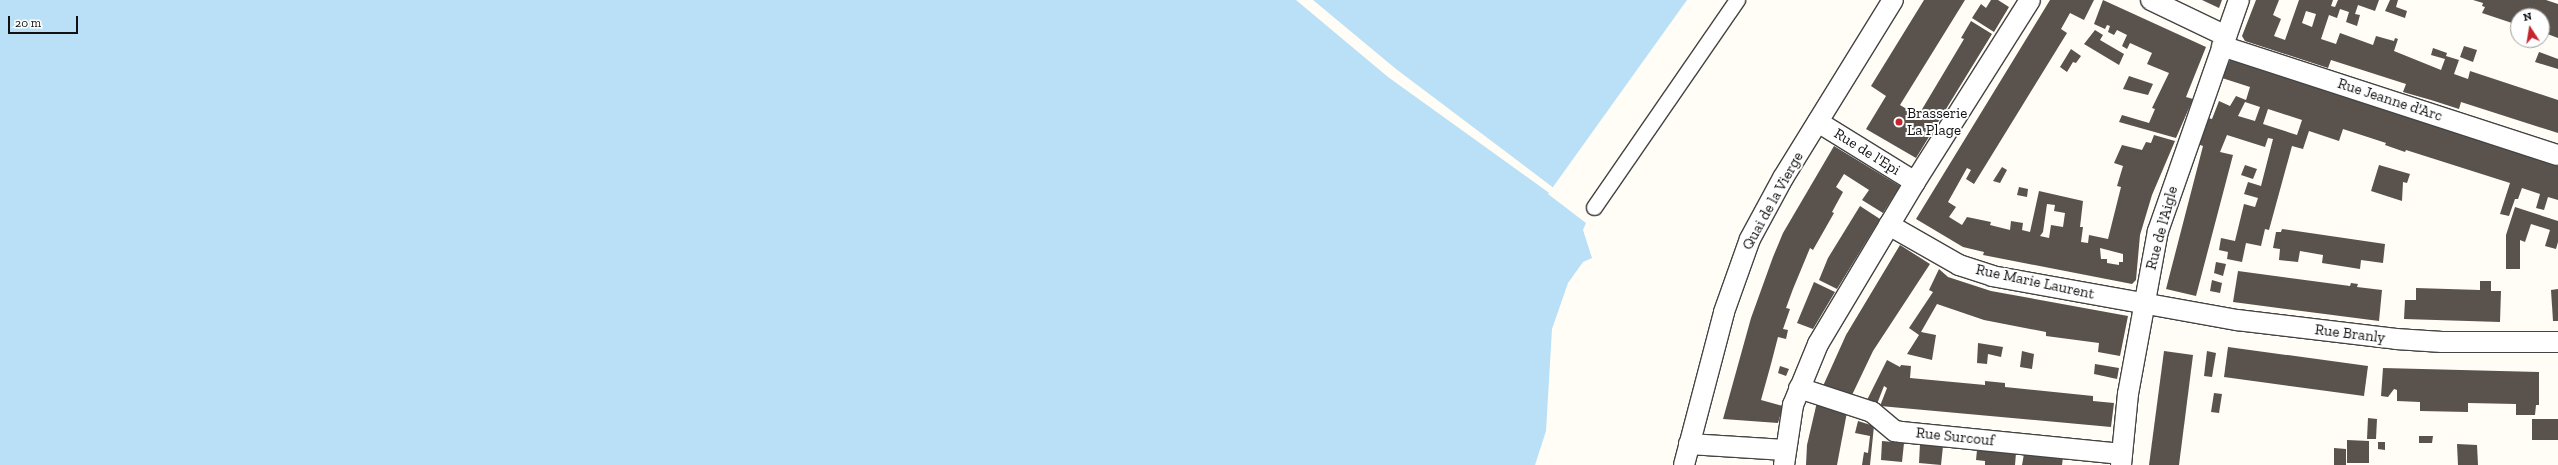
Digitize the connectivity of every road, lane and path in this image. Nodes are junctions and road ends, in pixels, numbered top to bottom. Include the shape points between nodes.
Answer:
1 (1737, 0) edge
2 (1893, 0) edge
3 (2030, 0) edge
4 (2151, 0) edge
5 (2238, 0) edge
6 (2224, 41) junction
7 (1818, 122) junction
8 (2558, 155) edge
9 (1915, 182) junction
10 (1594, 207) dead end
11 (1889, 225) junction
12 (2144, 303) junction
13 (2558, 342) edge
14 (1799, 388) junction
15 (1689, 444) junction
16 (1784, 457) edge
17 (2121, 460) edge
18 (1684, 465) edge

1 - 10 street
2 - 7 street, Quai de la Vierge
3 - 9 street
4 - 6 street, Rue Jeanne d'Arc
5 - 6 street, Rue de l'Aigle
6 - 8 street, Rue Jeanne d'Arc
6 - 12 street, Rue de l'Aigle via 2164,211
7 - 9 street, Rue de l'Epi
7 - 15 street, Quai de la Vierge via 1769,201 1740,262
9 - 11 street
11 - 12 street, Rue Marie Laurent via 1943,257 1976,271
11 - 14 street via 1818,344
12 - 13 street, Rue Branly via 2237,320 2368,337 2442,342
12 - 17 street, Rue de l'Aigle
14 - 16 street
14 - 17 street, Rue Surcouf via 1872,412 1895,431
15 - 16 street
15 - 18 street, Quai de la Vierge

